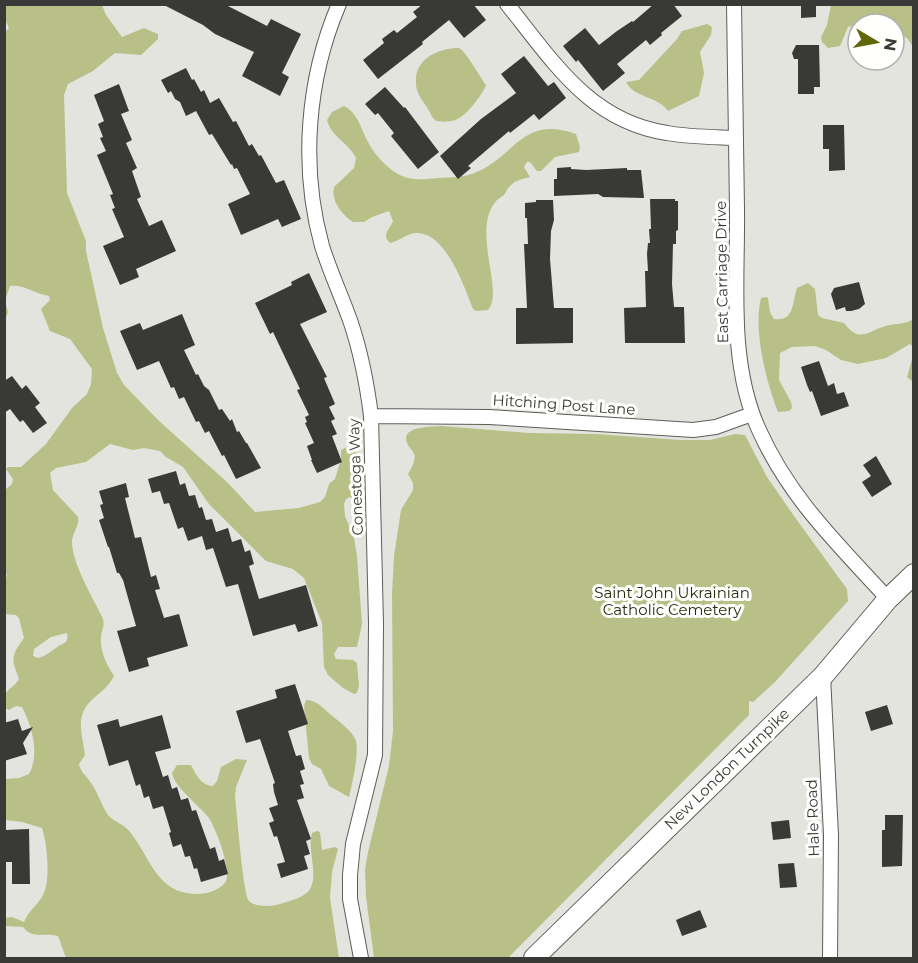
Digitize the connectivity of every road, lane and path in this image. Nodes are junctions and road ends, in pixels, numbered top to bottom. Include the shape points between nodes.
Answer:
1 (339, 4) edge
2 (507, 4) edge
3 (734, 4) edge
4 (736, 138) junction
5 (752, 414) junction
6 (371, 416) junction
7 (914, 574) edge
8 (888, 599) junction
9 (823, 676) junction
10 (361, 958) edge
11 (534, 958) edge
12 (830, 958) edge

1 - 6 street, Conestoga Way via 318,69 309,161 322,246 358,344
2 - 4 street via 572,84 609,114 665,133
3 - 4 street, East Carriage Drive
4 - 5 street, East Carriage Drive via 737,322 742,372
5 - 6 street, Hitching Post Lane via 716,427 693,430 489,417
5 - 8 street, East Carriage Drive via 793,492
6 - 10 street, Conestoga Way via 375,755 353,844 350,875 350,899
7 - 8 street, New London Turnpike
8 - 9 street, New London Turnpike
9 - 11 street, New London Turnpike
9 - 12 street, Hale Road via 831,835

